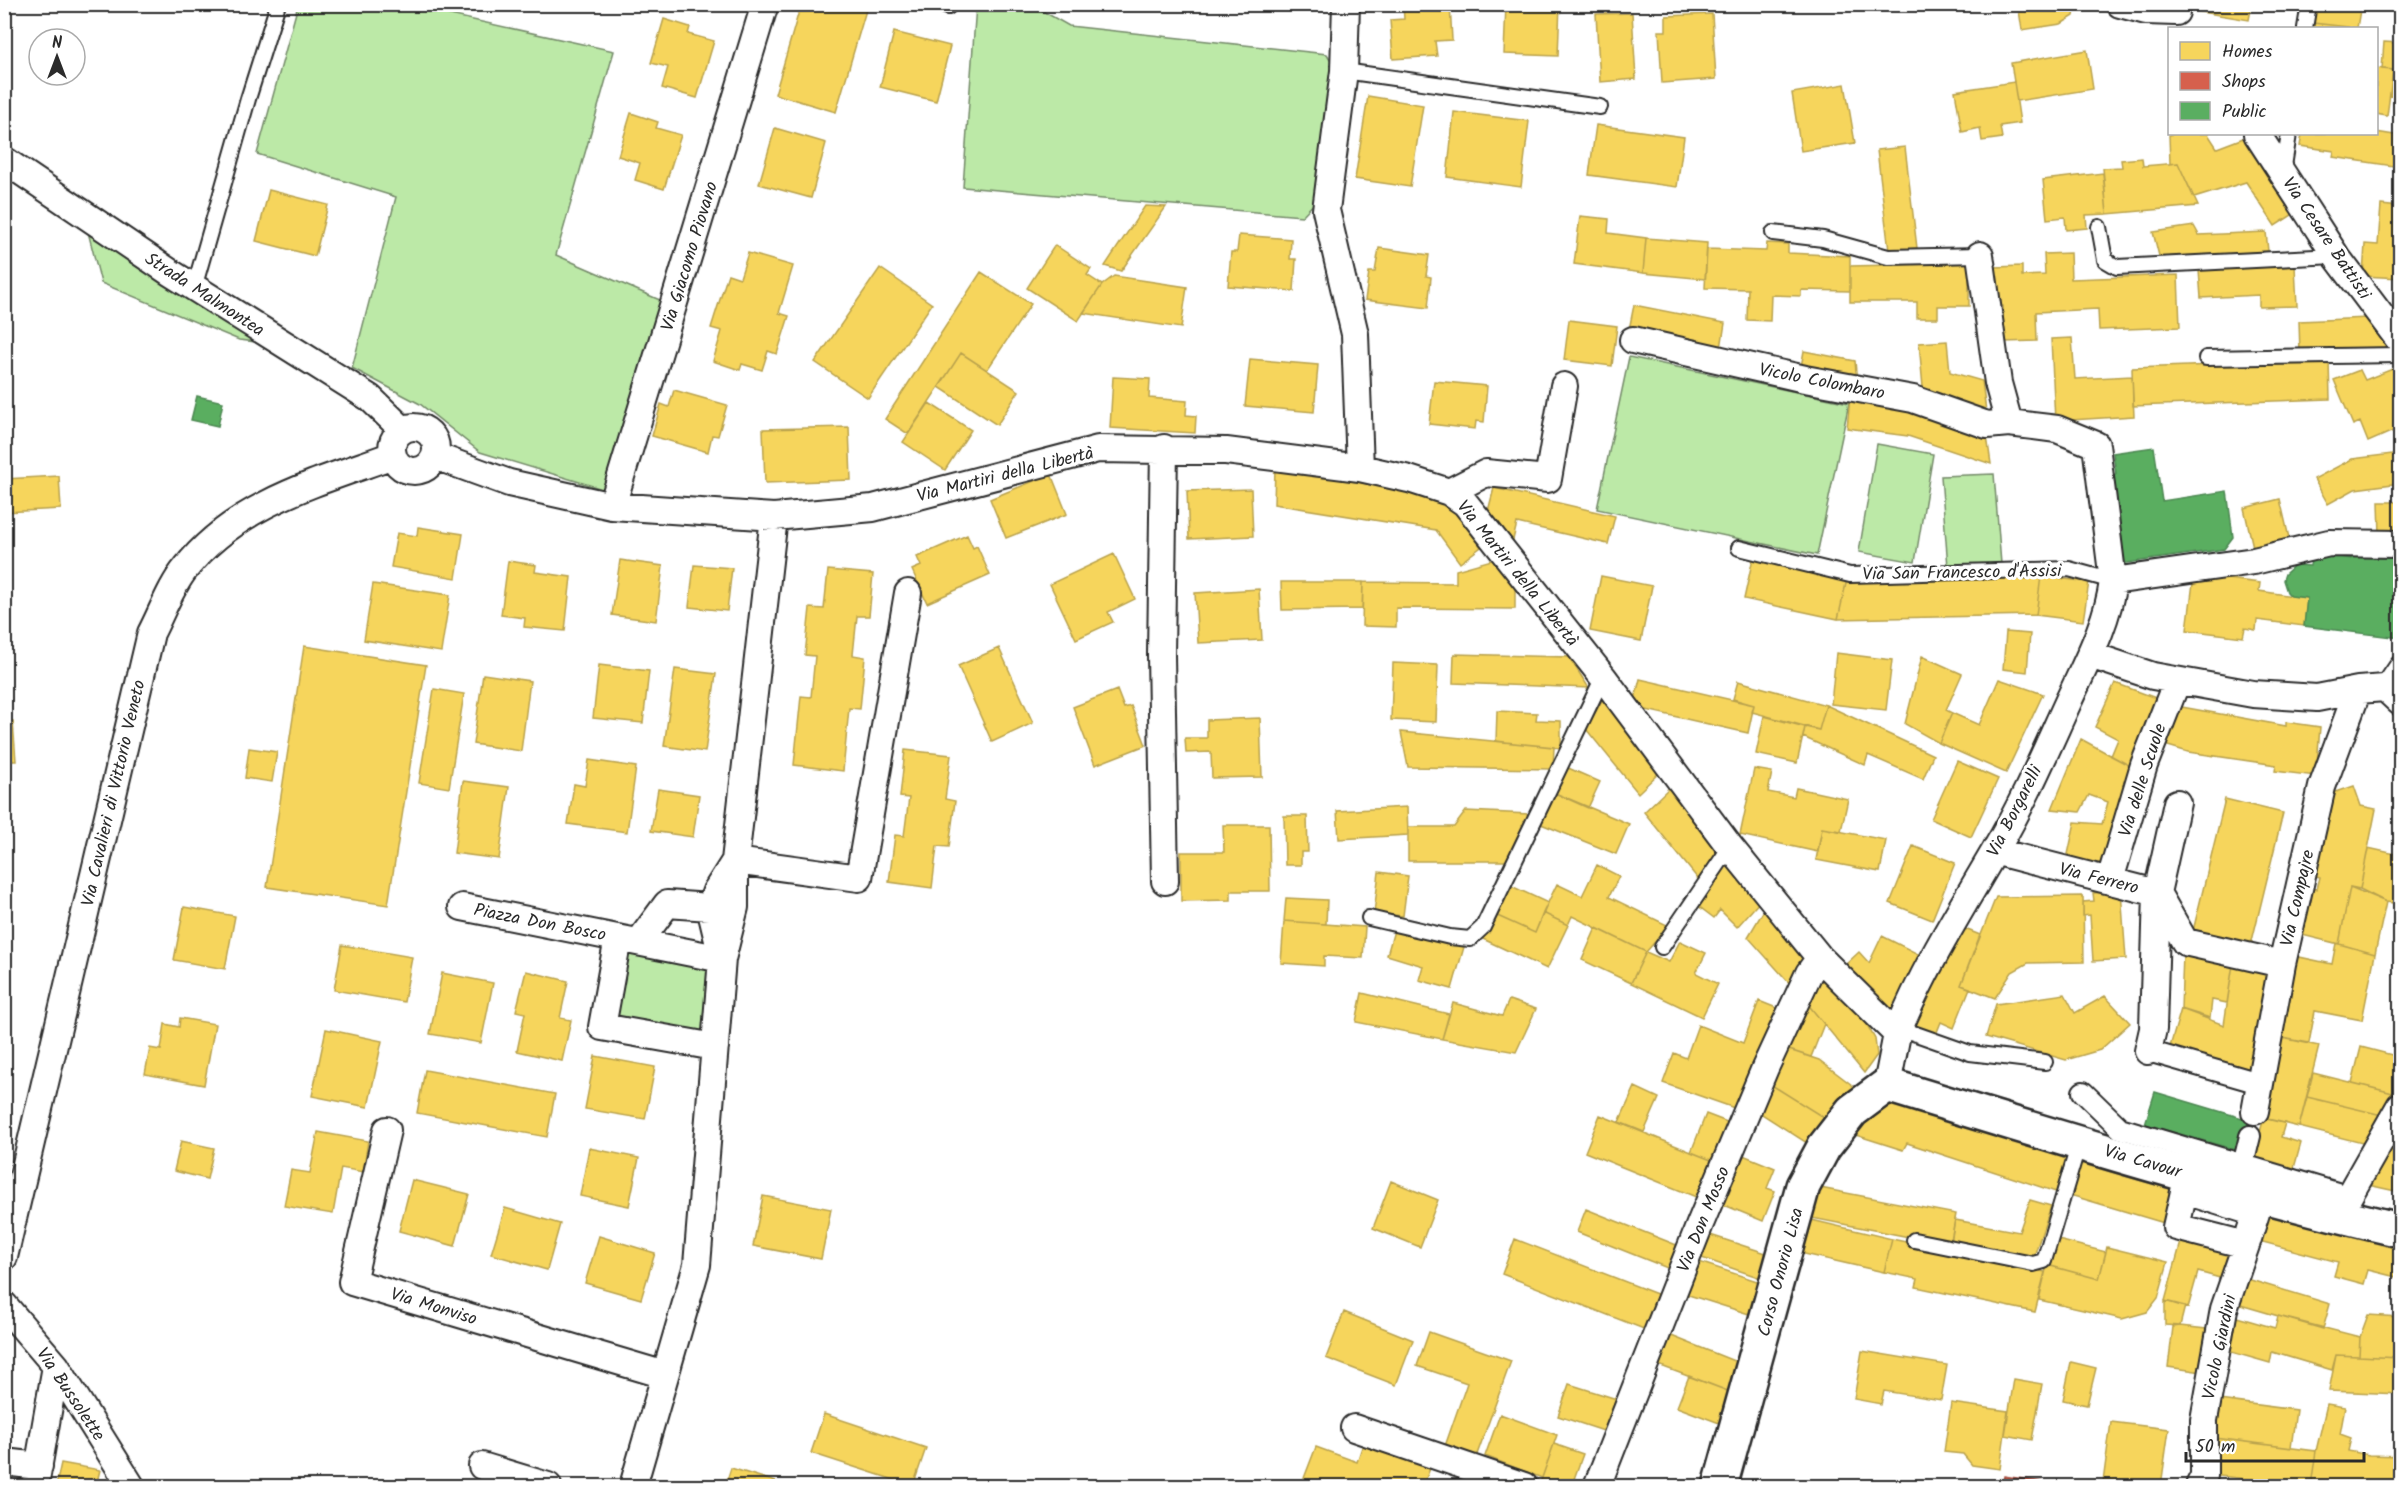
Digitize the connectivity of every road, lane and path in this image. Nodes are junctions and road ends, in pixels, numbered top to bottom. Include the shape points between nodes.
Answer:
1 (278, 4) edge
2 (765, 4) edge
3 (1346, 4) edge
4 (2120, 4) edge
5 (2309, 4) edge
6 (2179, 15) edge
7 (2305, 27) edge
8 (1344, 71) junction
9 (1600, 107) dead end
10 (2258, 135) edge
11 (2289, 135) edge
12 (4, 160) edge
13 (2283, 173) junction
14 (2099, 227) dead end
15 (1773, 233) dead end
16 (1980, 255) joint
17 (2336, 256) junction
18 (194, 288) junction
19 (1633, 340) dead end
20 (2400, 341) edge
21 (2400, 355) edge
22 (2206, 358) dead end
23 (1564, 386) dead end
24 (2008, 423) junction
25 (403, 430) junction
26 (1164, 448) junction
27 (393, 455) junction
28 (435, 456) junction
29 (1360, 468) junction
30 (1449, 492) junction
31 (612, 506) junction
32 (774, 517) junction
33 (2400, 544) edge
34 (1738, 548) dead end
35 (2113, 581) junction
36 (908, 593) dead end
37 (2090, 655) junction
38 (2400, 666) edge
39 (1603, 677) junction
40 (2177, 681) junction
41 (2358, 690) junction
42 (2393, 695) edge
43 (2177, 803) dead end
44 (1730, 847) junction
45 (1997, 847) junction
46 (735, 861) junction
47 (2110, 880) junction
48 (1164, 881) dead end
49 (2157, 893) junction
50 (462, 907) dead end
51 (710, 907) junction
52 (1369, 918) dead end
53 (628, 940) junction
54 (1662, 947) dead end
55 (1820, 958) junction
56 (722, 959) junction
57 (2282, 964) junction
58 (1898, 1031) junction
59 (715, 1047) junction
60 (2148, 1051) joint
61 (2045, 1062) dead end
62 (2259, 1083) junction
63 (1887, 1084) junction
64 (2084, 1092) dead end
65 (2400, 1106) edge
66 (2253, 1123) joint
67 (387, 1130) dead end
68 (2079, 1143) junction
69 (2243, 1165) junction
70 (2186, 1183) junction
71 (2260, 1204) junction
72 (2342, 1206) junction
73 (2400, 1230) edge
74 (1914, 1240) dead end
75 (2246, 1245) junction
76 (4, 1257) edge
77 (4, 1305) edge
78 (56, 1366) junction
79 (665, 1375) junction
80 (1354, 1428) dead end
81 (4, 1462) edge
82 (482, 1466) dead end
83 (37, 1476) edge
84 (131, 1486) edge
85 (548, 1486) edge
86 (633, 1486) edge
87 (1524, 1486) edge
88 (1597, 1486) edge
89 (1720, 1486) edge
90 (2199, 1486) edge

1 - 18 lane
2 - 31 street, Via Giacomo Piovano
3 - 8 street
4 - 6 street
5 - 7 lane
8 - 9 lane
8 - 29 street via 1326,210 1354,334
10 - 13 street, Via Cesare Battisti
11 - 13 lane
12 - 18 street, Strada Malmontea
13 - 17 street, Via Cesare Battisti
14 - 17 lane via 2104,260 2117,267
15 - 16 lane via 1823,239 1888,256
16 - 24 street via 1998,383
17 - 20 street, Via Cesare Battisti
18 - 25 street, Strada Malmontea via 370,398
19 - 24 street, Vicolo Colombaro via 1805,380 1912,399 1987,424
21 - 22 lane
23 - 30 street via 1548,479 1486,473
24 - 35 street, Vicolo Colombaro via 2057,429 2096,445
25 - 27 street via 393,441
25 - 28 street via 417,427 430,433 436,446
26 - 29 street, Via Martiri della Libertà via 1226,451
26 - 32 street, Via Martiri della Libertà via 1098,449 873,508
26 - 48 street
27 - 28 street via 402,467 416,471 429,465
27 - 76 street, Via Cavalieri di Vittorio Veneto via 273,498 220,533 185,568 151,633
28 - 31 street, Via Martiri della Libertà via 509,483
29 - 30 street, Via Martiri della Libertà
30 - 39 street, Via Martiri della Libertà via 1465,503
31 - 32 street, Via Martiri della Libertà
32 - 46 street
33 - 35 street, Via San Francesco d'Assisi via 2329,543 2254,561
34 - 35 lane, Via San Francesco d'Assisi via 1850,575 2069,569
35 - 37 street, Via Borgarelli via 2111,598
36 - 46 street via 859,878
37 - 40 street
37 - 45 street, Via Borgarelli
38 - 42 street
39 - 44 street, Via Martiri della Libertà
39 - 52 lane via 1483,927 1470,939
40 - 41 street via 2253,694 2317,698
40 - 47 street, Via delle Scuole via 2144,765
41 - 42 street
41 - 57 street, Via Compajre via 2322,787
43 - 49 street
44 - 54 lane
44 - 55 street, Via Martiri della Libertà
45 - 47 street, Via Ferrero via 2005,854
45 - 58 street, Via Borgarelli via 1955,916
46 - 51 street
46 - 56 street via 735,907
47 - 49 street, Via Ferrero
49 - 57 street, Via Ferrero via 2185,942
49 - 60 street via 2153,1029
50 - 53 street, Piazza Don Bosco
51 - 53 street, Piazza Don Bosco via 667,904
51 - 56 street
53 - 56 street, Piazza Don Bosco
53 - 59 street, Piazza Don Bosco via 602,1027
55 - 58 street, Via Martiri della Libertà
55 - 88 street, Via Don Mosso via 1809,973 1766,1068
56 - 59 street
57 - 62 street, Via Compajre
58 - 61 lane via 1970,1053
58 - 63 street
59 - 79 street via 697,1265
60 - 62 street
62 - 66 street, Via Compajre
63 - 68 street, Via Cavour
63 - 89 street, Corso Onorio Lisa via 1852,1112 1824,1147 1803,1186
64 - 69 street via 2120,1128
65 - 72 street
66 - 69 street
67 - 79 street, Via Monviso via 352,1282
68 - 70 street, Via Cavour
68 - 74 lane via 2044,1260 2033,1264
69 - 72 street
70 - 71 street, Via Cavour
70 - 75 street via 2176,1227
71 - 72 street, Via Cavour
71 - 75 street, Vicolo Giardini
72 - 73 street, Via Cavour
75 - 90 street, Vicolo Giardini via 2224,1309 2204,1420 2204,1476
77 - 78 street, Via Bussolette
78 - 83 street
78 - 84 street, Via Bussolette
79 - 86 street
80 - 87 street
81 - 83 street
82 - 85 street

